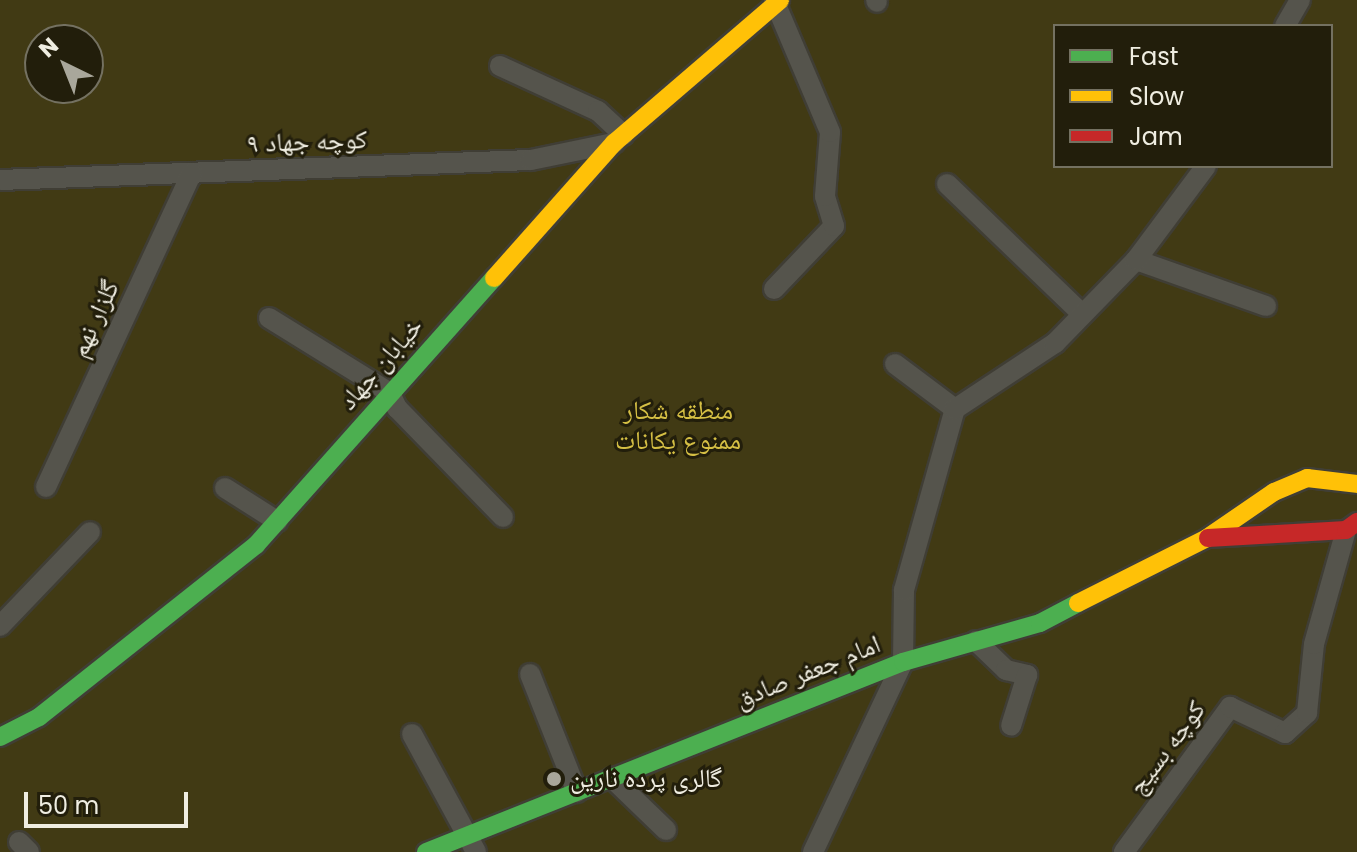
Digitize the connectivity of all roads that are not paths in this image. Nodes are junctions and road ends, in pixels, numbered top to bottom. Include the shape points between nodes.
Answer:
1 (1300, 0) edge
2 (777, 1) edge
3 (1286, 24) edge
4 (500, 66) dead end
5 (619, 139) junction
6 (1196, 170) edge
7 (192, 173) junction
8 (0, 180) edge
9 (947, 184) dead end
10 (1136, 260) junction
11 (774, 289) dead end
12 (1266, 306) dead end
13 (1081, 313) junction
14 (269, 318) dead end
15 (895, 364) dead end
16 (390, 393) junction
17 (955, 409) junction
18 (1357, 465) edge
19 (1350, 482) edge
20 (46, 487) dead end
21 (225, 488) dead end
22 (1274, 492) junction
23 (503, 517) dead end
24 (277, 521) junction
25 (1351, 526) edge
26 (90, 532) dead end
27 (1283, 533) junction
28 (1207, 538) junction
29 (0, 626) edge
30 (976, 641) junction
31 (903, 662) junction
32 (530, 674) dead end
33 (1011, 726) dead end
34 (412, 734) dead end
35 (0, 737) edge
36 (612, 778) junction
37 (577, 792) junction
38 (666, 830) dead end
39 (472, 844) edge
40 (426, 852) edge
41 (813, 852) edge
42 (1124, 852) edge

1 - 3 street
2 - 5 main road, خیابان جهاد
2 - 11 street via 830,132 825,196 834,226
4 - 5 street via 598,111
5 - 7 street, کوچه جهاد ۹ via 531,160
5 - 16 main road, خیابان جهاد
6 - 10 street
7 - 8 street, کوچه جهاد ۹
7 - 20 street, گلزار نهم
9 - 13 street
10 - 12 street
10 - 13 street
13 - 17 street via 1055,343
14 - 16 street
15 - 17 street
16 - 23 street via 397,408
16 - 24 main road, خیابان جهاد
17 - 31 street via 904,590
18 - 19 main road
19 - 22 main road, امام جعفر صادق via 1307,478
19 - 25 main road
21 - 24 street
22 - 27 main road via 1259,519
22 - 28 main road, امام جعفر صادق
24 - 35 main road, خیابان جهاد via 256,545 39,717
25 - 27 main road
25 - 42 street, کوچه بسیج via 1314,644 1307,713 1285,733 1230,707
26 - 29 street
27 - 28 main road
28 - 30 main road, امام جعفر صادق via 1040,623
30 - 31 main road, امام جعفر صادق
30 - 33 street via 1006,670 1027,675
31 - 36 main road, امام جعفر صادق
31 - 41 street
32 - 37 street
34 - 39 street
36 - 37 main road, امام جعفر صادق
36 - 38 street
37 - 39 main road, امام جعفر صادق
39 - 40 main road, امام جعفر صادق

